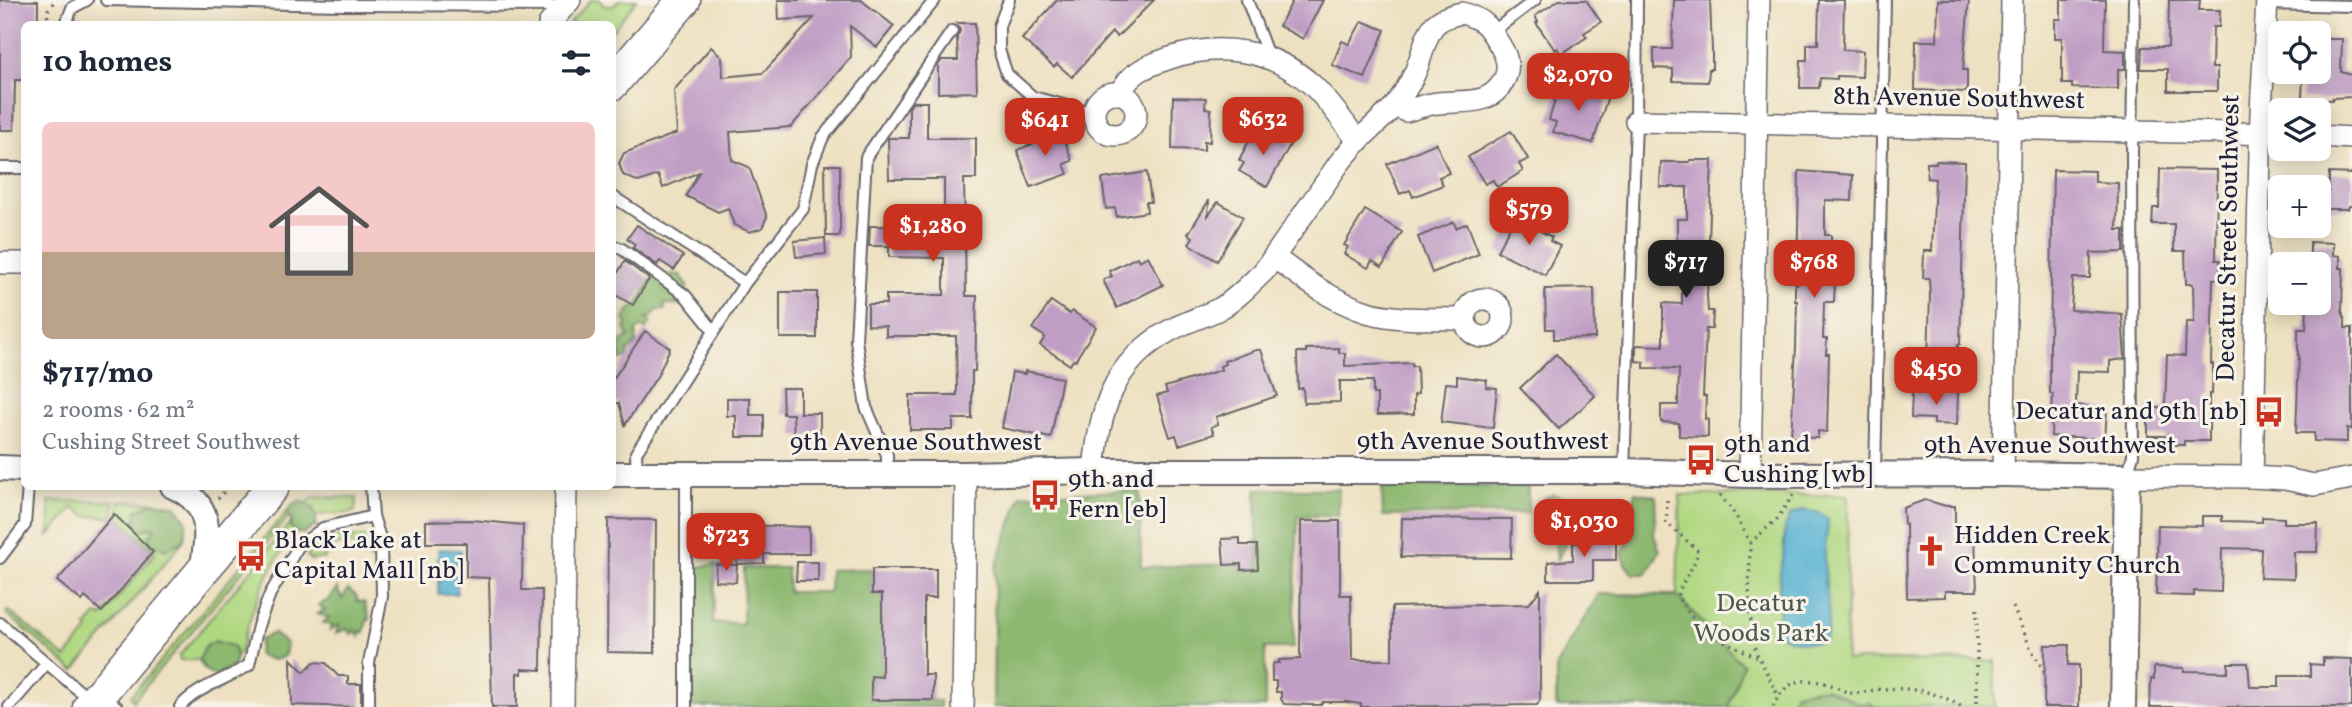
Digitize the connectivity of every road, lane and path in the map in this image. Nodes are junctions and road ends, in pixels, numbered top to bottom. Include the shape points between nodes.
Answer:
1 (55, 0) edge
2 (87, 0) edge
3 (106, 0) edge
4 (684, 0) edge
5 (936, 0) edge
6 (1009, 0) edge
7 (1247, 0) edge
8 (1535, 0) edge
9 (1637, 0) edge
10 (1759, 0) edge
11 (1885, 0) edge
12 (2012, 0) edge
13 (2134, 0) edge
14 (2267, 2) edge
15 (342, 3) edge
16 (568, 3) edge
17 (2352, 6) edge
18 (47, 21) edge
19 (67, 21) edge
20 (552, 21) edge
21 (952, 30) dead end
22 (1492, 32) junction
23 (1268, 58) junction
24 (616, 79) edge
25 (1120, 94) junction
26 (2270, 98) edge
27 (1396, 105) junction
28 (1094, 113) junction
29 (1636, 121) junction
30 (1756, 122) junction
31 (1884, 125) junction
32 (2008, 127) junction
33 (2132, 130) junction
34 (2268, 134) edge
35 (2331, 137) edge
36 (2352, 138) edge
37 (1358, 141) junction
38 (2270, 161) edge
39 (0, 168) edge
40 (21, 168) edge
41 (616, 199) edge
42 (616, 247) edge
43 (1274, 257) junction
44 (0, 263) edge
45 (21, 263) edge
46 (745, 283) junction
47 (1464, 320) dead end
48 (714, 331) junction
49 (0, 468) edge
50 (21, 469) edge
51 (1094, 471) junction
52 (1624, 471) junction
53 (625, 474) edge
54 (686, 474) junction
55 (887, 474) junction
56 (966, 474) junction
57 (2003, 474) junction
58 (1749, 475) junction
59 (1875, 475) junction
60 (2127, 476) junction
61 (2252, 477) junction
62 (2352, 478) edge
63 (1717, 487) dead end
64 (28, 490) edge
65 (182, 490) edge
66 (270, 490) edge
67 (371, 490) edge
68 (566, 490) edge
69 (1793, 495) dead end
70 (220, 496) dead end
71 (229, 498) dead end
72 (1667, 500) dead end
73 (373, 516) junction
74 (1750, 542) junction
75 (0, 558) edge
76 (202, 571) junction
77 (2013, 607) dead end
78 (1977, 609) dead end
79 (0, 623) edge
80 (1759, 657) junction
81 (47, 663) junction
82 (2046, 675) dead end
83 (1778, 695) junction
84 (100, 703) edge
85 (9, 707) edge
86 (180, 707) edge
87 (369, 707) edge
88 (563, 707) edge
89 (686, 707) edge
90 (963, 707) edge
91 (1773, 707) edge
92 (1962, 707) edge
93 (1977, 707) edge
94 (2123, 707) edge

1 - 18 path
2 - 19 lane via 72,8
3 - 15 lane
4 - 24 main road
5 - 46 lane via 823,137 803,209
6 - 28 lane via 999,26 999,50 1007,74 1033,97
7 - 23 lane
8 - 22 lane
9 - 29 lane
10 - 30 street
11 - 31 lane
12 - 32 street
13 - 33 lane
14 - 17 lane
14 - 26 street, Decatur Street Southwest
15 - 16 lane
16 - 20 street
21 - 55 lane via 866,157 856,340 866,407 887,455
22 - 27 street via 1478,17 1462,13 1445,16 1432,26 1408,88
22 - 27 street via 1507,57 1507,74 1500,89 1487,99 1435,103 1406,111
23 - 25 street via 1222,49 1175,56 1131,76
23 - 37 street via 1309,82
25 - 28 street via 1104,96
25 - 28 street via 1136,109 1131,128 1118,135 1104,132
27 - 37 street
29 - 30 street, 8th Avenue Southwest
29 - 52 lane
30 - 31 street, 8th Avenue Southwest
30 - 58 street
31 - 32 street, 8th Avenue Southwest
31 - 59 lane
32 - 33 street, 8th Avenue Southwest
32 - 57 street
33 - 34 street, 8th Avenue Southwest
33 - 60 lane via 2133,455
35 - 36 street
37 - 43 street
38 - 61 street, Decatur Street Southwest
39 - 40 lane
41 - 46 lane
42 - 48 lane via 685,295
43 - 47 street via 1330,296 1368,312
43 - 51 street via 1233,300 1168,331 1133,358 1109,394
44 - 45 street
46 - 48 lane
48 - 53 lane
49 - 50 street
51 - 52 street, 9th Avenue Southwest
51 - 56 street, 9th Avenue Southwest
52 - 58 street, 9th Avenue Southwest
53 - 54 street, 9th Avenue Southwest
54 - 55 street, 9th Avenue Southwest
54 - 89 lane
55 - 56 street, 9th Avenue Southwest
56 - 90 street
57 - 59 street, 9th Avenue Southwest
57 - 60 street, 9th Avenue Southwest
58 - 59 street, 9th Avenue Southwest
60 - 61 street, 9th Avenue Southwest
60 - 94 street
61 - 62 street, 9th Avenue Southwest via 2314,485
63 - 74 path
64 - 75 lane via 25,525
65 - 76 street via 202,509 206,522
66 - 76 main road
67 - 73 lane
68 - 88 street
69 - 74 path via 1777,519
70 - 71 path
72 - 80 path via 1666,522 1698,551 1677,596 1702,630
73 - 86 lane via 323,528 298,547 270,594 249,665 204,688
73 - 87 lane via 381,541 382,597 369,663
74 - 80 path via 1749,610
76 - 84 main road
77 - 82 path
78 - 93 path
79 - 81 lane
80 - 83 path
81 - 84 lane
81 - 85 lane
83 - 91 path
83 - 92 path via 1797,681 1812,680 1850,693 1914,688

